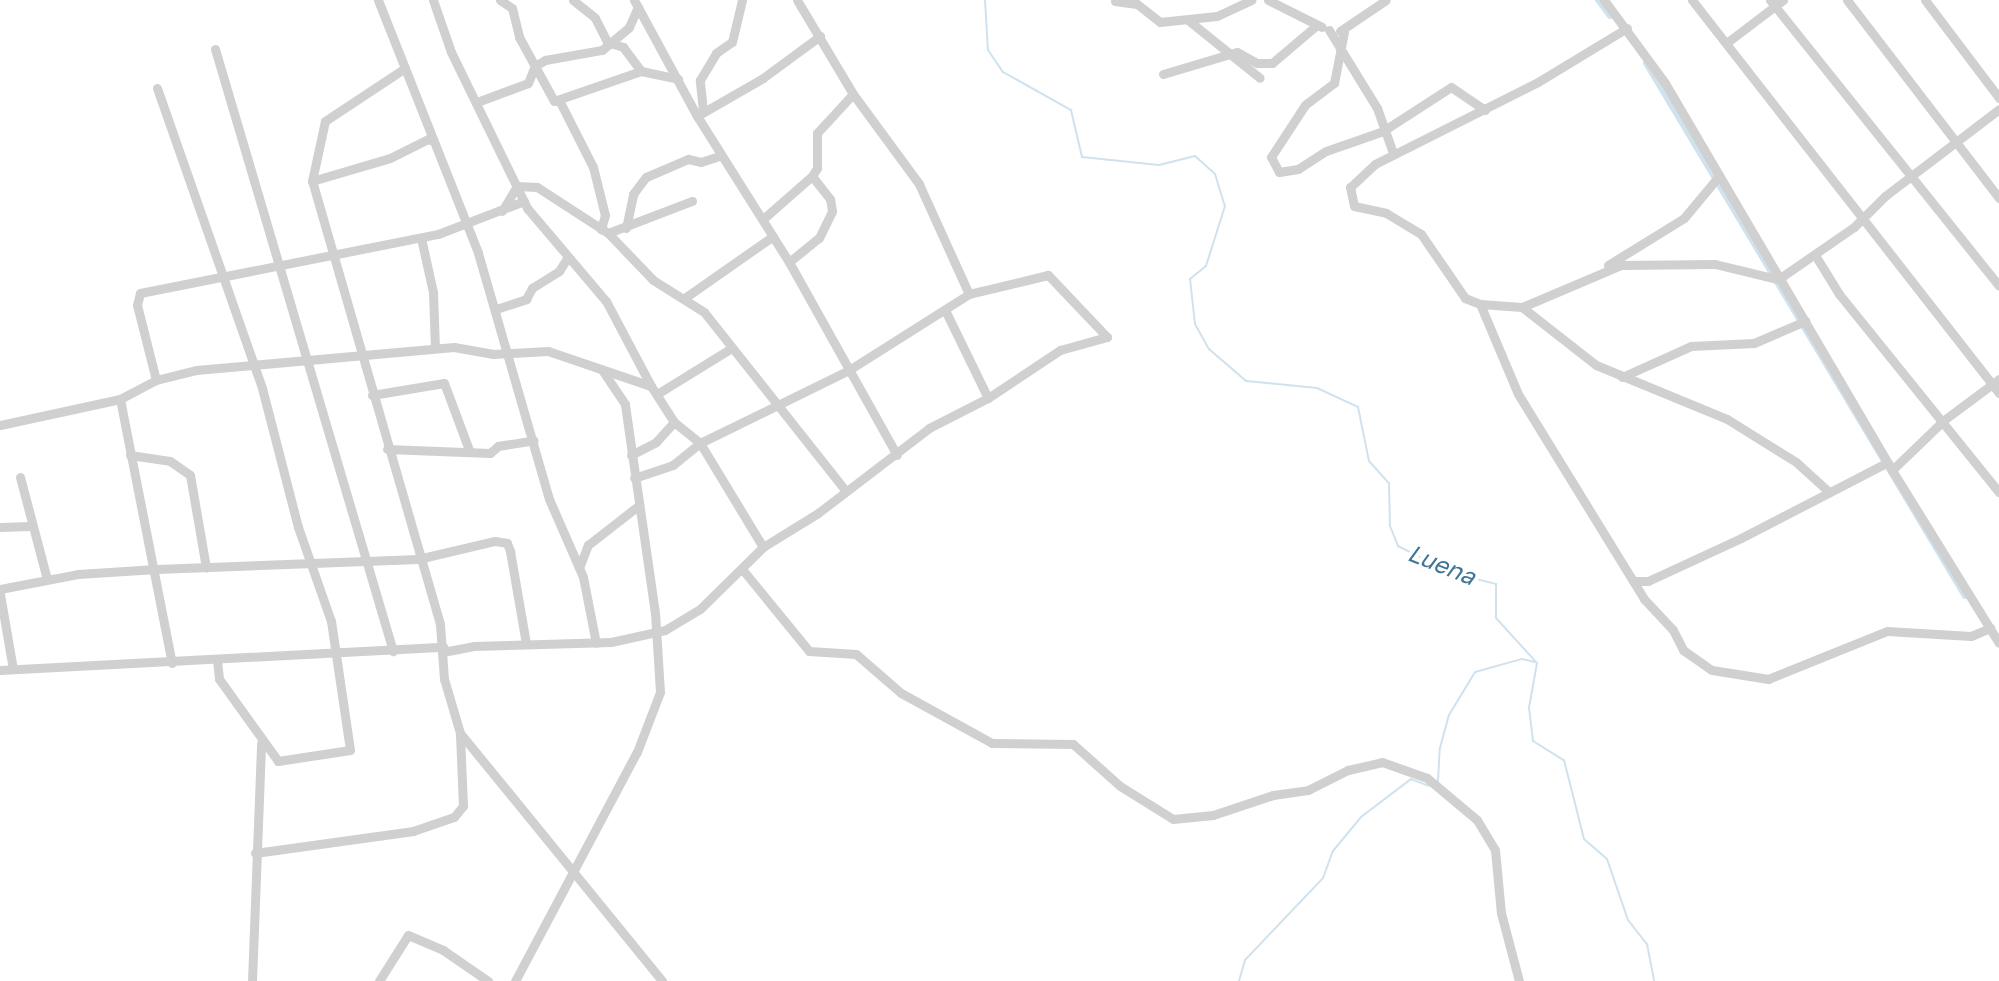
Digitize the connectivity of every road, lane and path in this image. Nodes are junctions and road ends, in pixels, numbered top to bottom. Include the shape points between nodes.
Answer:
1 (378, 0) edge
2 (433, 0) edge
3 (500, 0) edge
4 (573, 0) edge
5 (742, 0) edge
6 (797, 0) edge
7 (1251, 0) edge
8 (1268, 0) edge
9 (1386, 0) edge
10 (1604, 0) edge
11 (1692, 0) edge
12 (1847, 0) edge
13 (1925, 0) edge
14 (1115, 1) edge
15 (636, 2) edge
16 (1776, 2) edge
17 (513, 4) edge
18 (1188, 20) junction
19 (1317, 25) junction
20 (1627, 28) junction
21 (820, 36) junction
22 (1342, 37) junction
23 (1729, 41) junction
24 (609, 44) junction
25 (215, 49) dead end
26 (1233, 53) junction
27 (535, 66) junction
28 (405, 68) junction
29 (641, 71) junction
30 (1163, 74) dead end
31 (1260, 78) dead end
32 (678, 79) junction
33 (157, 88) dead end
34 (853, 94) junction
35 (1999, 98) edge
36 (477, 102) junction
37 (560, 102) junction
38 (1999, 109) edge
39 (1485, 110) junction
40 (700, 113) junction
41 (1383, 131) junction
42 (433, 141) junction
43 (1958, 144) junction
44 (1393, 153) junction
45 (720, 156) junction
46 (812, 176) junction
47 (1719, 176) junction
48 (1912, 176) junction
49 (312, 181) junction
50 (517, 186) junction
51 (1999, 198) edge
52 (524, 201) junction
53 (692, 201) dead end
54 (502, 211) junction
55 (1862, 218) junction
56 (763, 219) junction
57 (466, 225) junction
58 (625, 229) junction
59 (605, 231) junction
60 (773, 236) junction
61 (421, 238) junction
62 (621, 244) junction
63 (1815, 255) junction
64 (335, 258) junction
65 (567, 258) junction
66 (789, 262) junction
67 (280, 268) junction
68 (1606, 268) junction
69 (224, 278) junction
70 (1781, 279) junction
71 (1999, 286) edge
72 (969, 294) junction
73 (686, 297) junction
74 (1480, 304) junction
75 (1522, 307) junction
76 (496, 309) junction
77 (945, 310) junction
78 (1805, 321) junction
79 (435, 348) junction
80 (730, 349) junction
81 (509, 351) junction
82 (362, 359) junction
83 (311, 362) junction
84 (253, 365) junction
85 (601, 369) junction
86 (847, 371) junction
87 (1622, 377) junction
88 (156, 380) junction
89 (1995, 381) edge
90 (654, 390) junction
91 (1999, 393) edge
92 (372, 395) junction
93 (988, 398) junction
94 (120, 399) junction
95 (776, 403) junction
96 (1944, 420) junction
97 (674, 422) junction
98 (0, 425) edge
99 (534, 440) junction
100 (700, 443) junction
101 (387, 449) junction
102 (469, 450) junction
103 (130, 455) junction
104 (631, 455) junction
105 (897, 455) junction
106 (1890, 466) junction
107 (20, 477) dead end
108 (640, 478) junction
109 (846, 491) junction
110 (1829, 492) junction
111 (1999, 492) edge
112 (638, 506) junction
113 (31, 526) junction
114 (0, 527) edge
115 (568, 542) junction
116 (588, 545) junction
117 (763, 547) junction
118 (418, 559) junction
119 (365, 560) junction
120 (311, 564) junction
121 (206, 568) junction
122 (579, 568) junction
123 (156, 569) junction
124 (742, 569) junction
125 (47, 579) junction
126 (1633, 581) junction
127 (0, 592) edge
128 (1999, 621) edge
129 (1987, 624) junction
130 (658, 633) junction
131 (596, 643) junction
132 (1999, 643) edge
133 (526, 644) junction
134 (443, 647) junction
135 (393, 651) junction
136 (339, 655) junction
137 (217, 660) junction
138 (172, 663) junction
139 (13, 669) junction
140 (0, 670) edge
141 (460, 733) junction
142 (261, 743) junction
143 (255, 853) junction
144 (575, 869) junction
145 (252, 981) edge
146 (379, 981) edge
147 (488, 981) edge
148 (515, 981) edge
149 (662, 981) edge
150 (1519, 981) edge

1 - 28 street
2 - 36 street
3 - 17 street
4 - 24 street via 595,18
5 - 40 street via 732,42 714,56 700,80
6 - 21 street
7 - 18 street via 1217,16
8 - 19 street
9 - 22 street
10 - 20 street
11 - 23 street
12 - 43 street
13 - 35 street
14 - 18 street via 1137,4 1160,22
15 - 24 street via 632,23
15 - 32 street
16 - 23 street
16 - 48 street
17 - 27 street via 517,33
18 - 26 street
19 - 22 street
19 - 26 street via 1272,63
20 - 39 street
20 - 47 street
21 - 34 street
21 - 40 street via 763,78
22 - 41 street
22 - 41 street via 1334,83 1305,105 1269,162 1279,172 1298,169 1326,151
23 - 55 street
24 - 27 street via 599,52
24 - 29 street via 623,47
25 - 67 street
26 - 30 street
26 - 31 street
27 - 36 street via 528,83
27 - 37 street via 552,99
28 - 42 street
28 - 49 street via 325,121
29 - 32 street
29 - 37 street
32 - 40 street
33 - 69 street
34 - 46 street via 817,133 817,168
34 - 72 street via 919,184
36 - 50 street
37 - 59 street via 593,167
38 - 43 street
39 - 41 street via 1451,87
39 - 44 street
40 - 45 street
41 - 44 street
42 - 49 street
42 - 57 street
43 - 48 street
43 - 51 street
44 - 74 street via 1352,183 1354,206 1386,213 1421,234 1465,298
45 - 56 street
45 - 58 street via 701,162 688,159 646,177 633,194
46 - 56 street
46 - 66 street via 830,199 832,211 819,238
47 - 68 street via 1684,218
47 - 70 street
48 - 55 street
48 - 71 street
49 - 64 street
50 - 52 street
50 - 54 street
50 - 59 street via 541,189
52 - 54 street
52 - 65 street
53 - 58 street
54 - 57 street
55 - 63 street
55 - 89 street
56 - 60 street
57 - 61 street
57 - 76 street
58 - 59 street
58 - 62 street
59 - 62 street
60 - 66 street
60 - 73 street via 705,289
61 - 64 street
61 - 79 street via 433,292
62 - 73 street via 653,280
63 - 70 street
63 - 96 street via 1839,294
64 - 67 street
64 - 82 street
65 - 76 street via 526,299
65 - 90 street via 606,301
66 - 86 street
67 - 69 street
67 - 83 street
68 - 70 street via 1715,264
68 - 75 street
69 - 84 street
69 - 88 street via 137,296
70 - 78 street
72 - 77 street
72 - 93 street via 1048,275 1107,337 1060,350
73 - 80 street via 716,325
74 - 75 street
74 - 126 street via 1518,394
75 - 87 street via 1569,348
76 - 81 street
77 - 86 street
77 - 93 street
78 - 87 street via 1754,343 1691,346
78 - 106 street
79 - 81 street
79 - 82 street
80 - 90 street
80 - 95 street
81 - 85 street via 562,353
81 - 99 street via 517,400
82 - 83 street
82 - 92 street
83 - 84 street
83 - 119 street
84 - 88 street
84 - 120 street
85 - 90 street
85 - 104 street via 625,404
86 - 95 street
86 - 105 street
87 - 110 street via 1727,419 1796,462
88 - 94 street
89 - 91 street
89 - 96 street
90 - 97 street
92 - 101 street
92 - 102 street via 444,383
93 - 105 street via 929,428
94 - 98 street
94 - 103 street
95 - 100 street
95 - 109 street
96 - 106 street
96 - 111 street
97 - 100 street
97 - 104 street via 656,442
99 - 102 street via 498,446 490,453
99 - 115 street
100 - 108 street
100 - 117 street
101 - 102 street
101 - 118 street
103 - 121 street via 170,461 190,475
103 - 123 street
104 - 108 street
105 - 109 street
106 - 110 street
106 - 129 street
107 - 113 street
108 - 112 street
109 - 117 street
110 - 126 street via 1648,581
112 - 116 street
112 - 130 street
113 - 114 street
113 - 125 street
115 - 116 street
115 - 122 street
116 - 122 street
117 - 124 street
118 - 119 street
118 - 133 street via 479,541 507,543
118 - 134 street
119 - 120 street
119 - 135 street
120 - 121 street
120 - 136 street
121 - 123 street
122 - 131 street
123 - 125 street
123 - 138 street
124 - 130 street via 692,615
124 - 150 street via 809,651 856,654 901,693 992,743 1073,744 1129,793 1173,819 1213,815 1273,795 1303,792 1348,770 1382,762 1427,778 1477,820 1495,850 1501,913
125 - 127 street
126 - 129 street via 1688,654 1712,670 1746,679 1776,678 1887,631 1971,636
127 - 139 street
128 - 129 street
129 - 132 street
130 - 131 street
130 - 144 street via 657,708
131 - 133 street
133 - 134 street
134 - 135 street
134 - 141 street via 444,679
135 - 136 street
136 - 137 street
136 - 142 street via 350,750 278,761
137 - 138 street
137 - 142 street via 219,679 251,718
138 - 139 street
139 - 140 street
141 - 143 street via 463,806 454,817 413,831
141 - 144 street
142 - 143 street
143 - 145 street
144 - 148 street
144 - 149 street
146 - 147 street via 408,935 443,950

